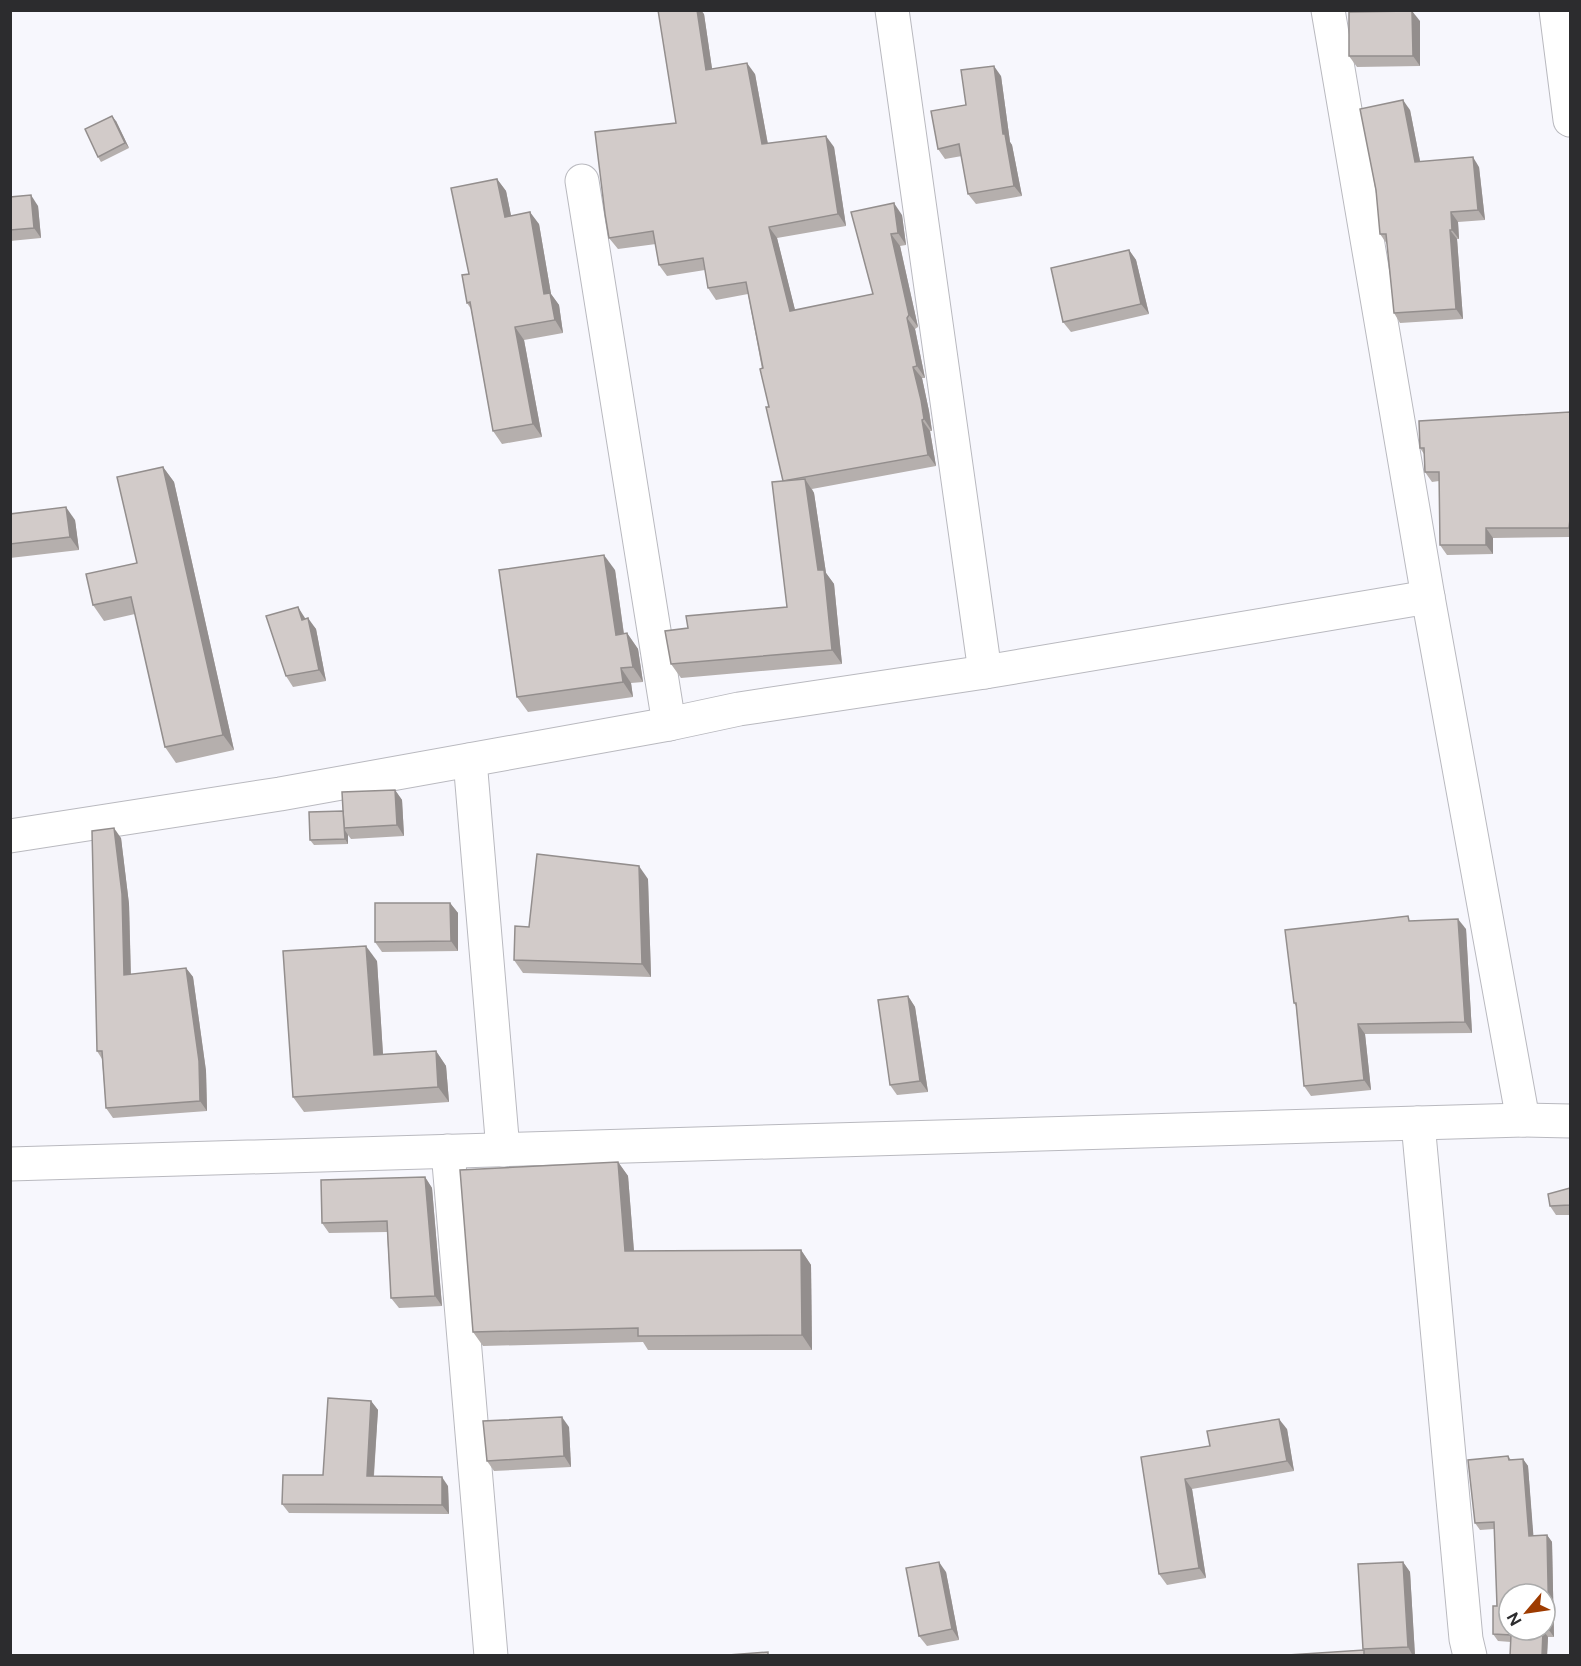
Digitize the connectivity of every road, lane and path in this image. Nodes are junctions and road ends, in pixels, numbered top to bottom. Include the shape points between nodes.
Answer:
1 (891, 10) edge
2 (1328, 10) edge
3 (1556, 10) edge
4 (1570, 120) edge
5 (582, 181) dead end
6 (1428, 597) junction
7 (985, 672) junction
8 (669, 724) junction
9 (470, 760) junction
10 (10, 836) edge
11 (1522, 1120) junction
12 (1570, 1121) edge
13 (1418, 1123) junction
14 (503, 1149) junction
15 (448, 1151) junction
16 (10, 1164) edge
17 (491, 1656) edge
18 (1470, 1656) edge

1 - 7 street
2 - 6 street
3 - 4 street
5 - 8 street
6 - 7 street
6 - 11 street
7 - 8 street via 739,709
8 - 9 street
9 - 10 street
9 - 14 street
11 - 12 street
11 - 13 street
13 - 14 street
13 - 18 street
14 - 15 street
15 - 16 street
15 - 17 street

